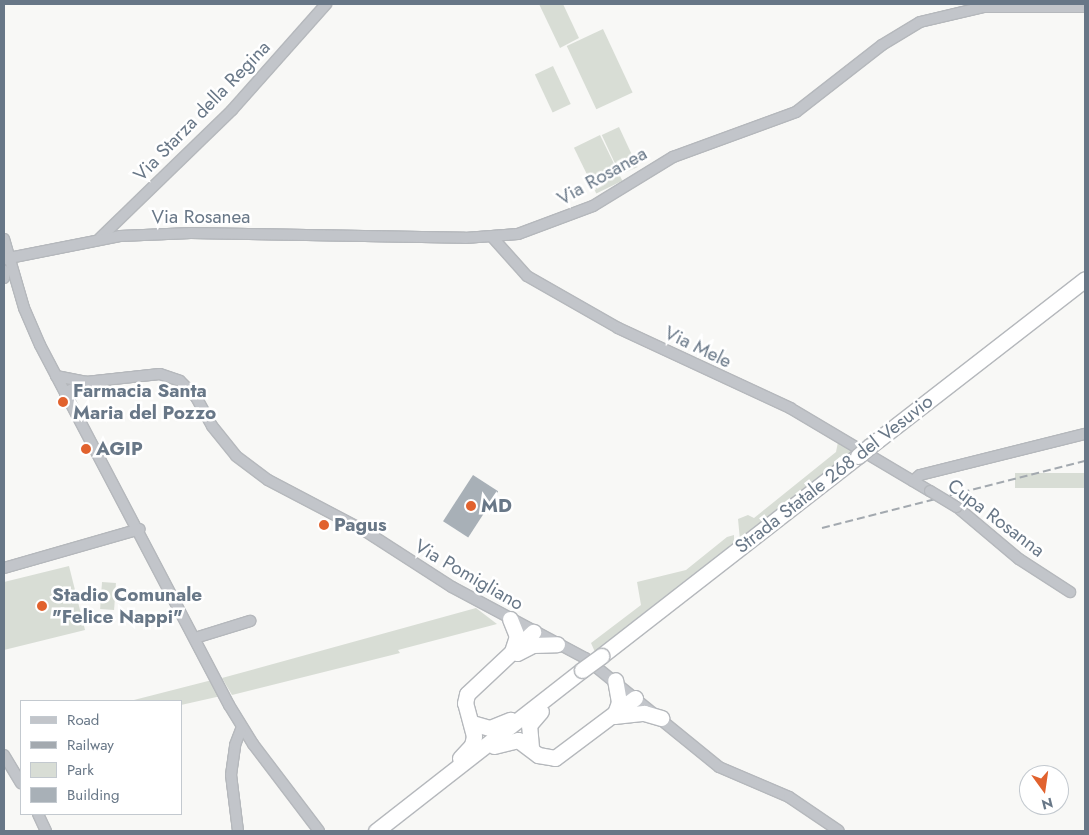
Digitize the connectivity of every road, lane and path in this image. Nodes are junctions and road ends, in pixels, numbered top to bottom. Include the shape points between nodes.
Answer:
1 (326, 4) edge
2 (1085, 7) edge
3 (493, 238) junction
4 (99, 239) junction
5 (5, 243) edge
6 (7, 268) edge
7 (1085, 279) edge
8 (56, 376) junction
9 (86, 382) junction
10 (65, 393) junction
11 (1085, 434) edge
12 (900, 474) joint
13 (913, 482) junction
14 (140, 530) junction
15 (4, 568) edge
16 (1070, 592) dead end
17 (510, 619) junction
18 (250, 621) dead end
19 (533, 632) junction
20 (195, 638) junction
21 (557, 644) junction
22 (509, 657) junction
23 (569, 680) junction
24 (615, 680) junction
25 (635, 698) junction
26 (544, 700) junction
27 (614, 716) junction
28 (661, 718) junction
29 (472, 723) junction
30 (242, 727) junction
31 (531, 747) junction
32 (4, 755) edge
33 (452, 772) junction
34 (20, 781) edge
35 (434, 786) junction
36 (38, 815) edge
37 (46, 831) edge
38 (238, 831) edge
39 (319, 831) edge
40 (376, 831) edge
41 (839, 831) edge

1 - 4 street, Via Starza della Regina via 232,110
2 - 3 street, Via Rosanea via 984,7 920,22 882,45 796,112 673,157 593,206 545,226
3 - 4 street, Via Rosanea via 191,233
3 - 12 street, Via Mele via 527,276 618,328 790,408
4 - 6 street, Via Rosanea
5 - 6 street
6 - 8 street
7 - 23 highway, Strada Statale 268 del Vesuvio, bridge
8 - 9 street, Via Pomigliano
8 - 10 street
9 - 10 street, Via Pomigliano
9 - 17 street, Via Pomigliano via 160,374 180,381 196,397 229,448 268,480 365,531
10 - 14 street
11 - 13 street via 920,475
12 - 13 street, Cupa Rosanna
13 - 16 street, Cupa Rosanna, bridge via 957,507 1019,559
14 - 15 street
14 - 20 street
17 - 19 street, Via Pomigliano
17 - 22 highway via 517,636
18 - 20 street
19 - 21 street, Via Pomigliano
19 - 22 highway
20 - 30 street
21 - 22 highway via 533,645
21 - 24 street, Via Pomigliano
22 - 29 highway via 467,694 465,703
23 - 26 highway
23 - 31 highway via 533,718 528,732
24 - 25 street, Via Pomigliano
24 - 27 highway via 619,702
25 - 27 highway
25 - 28 street, Via Pomigliano
26 - 29 highway via 497,727
26 - 33 highway
27 - 28 highway via 644,713
27 - 31 highway via 555,758 538,755
28 - 41 street, Via Pomigliano via 719,768 789,797
29 - 35 highway via 472,745
30 - 38 street via 235,744 231,775
30 - 39 street
31 - 33 highway via 518,740 504,741
32 - 34 street
33 - 35 highway
35 - 40 highway
36 - 37 street

